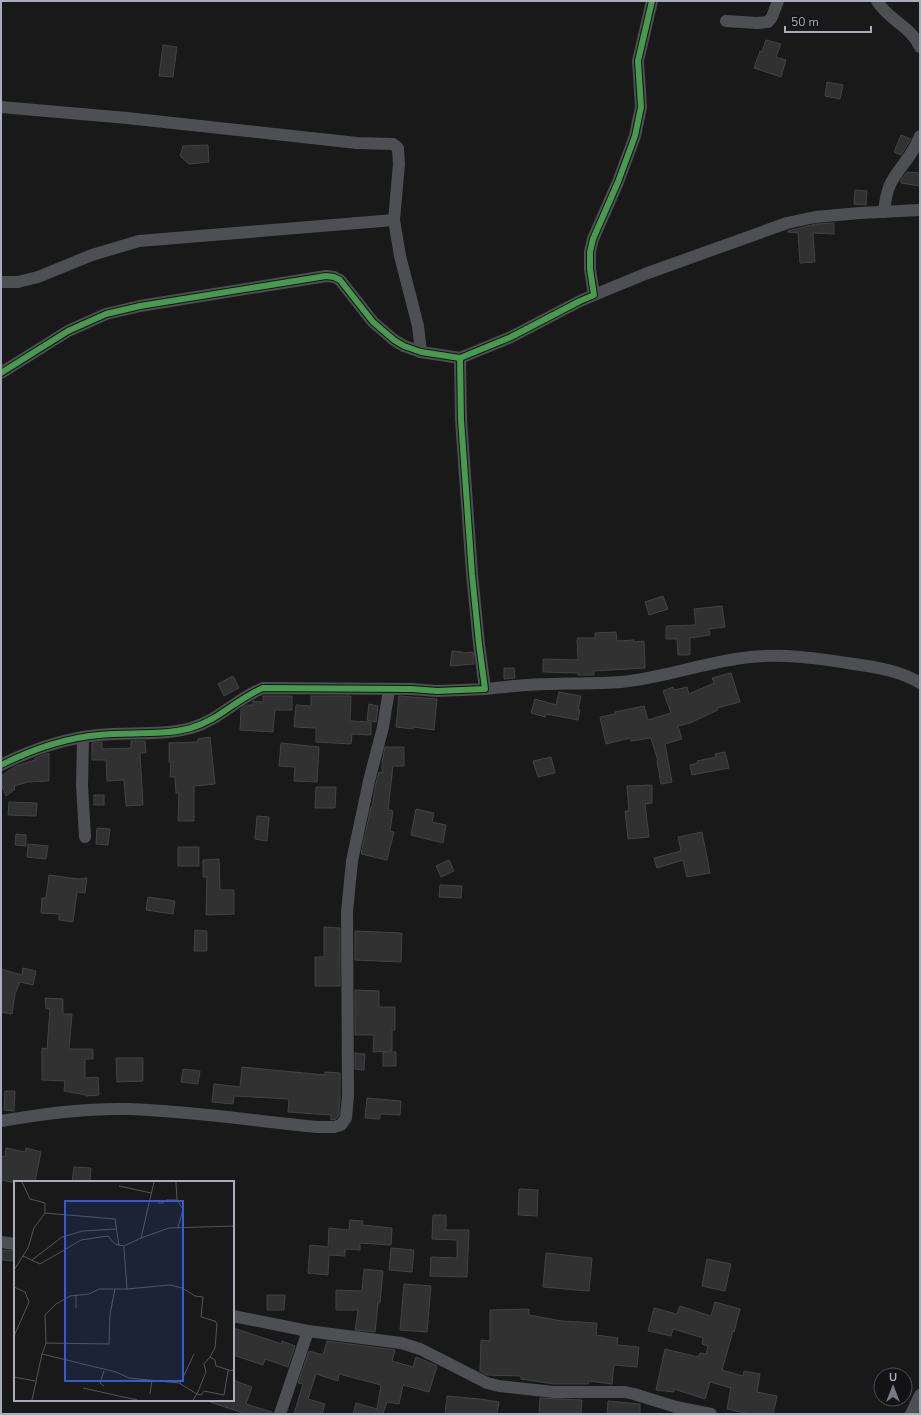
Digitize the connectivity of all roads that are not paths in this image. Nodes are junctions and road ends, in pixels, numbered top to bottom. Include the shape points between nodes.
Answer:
1 (652, 1) edge
2 (778, 1) edge
3 (878, 1) edge
4 (726, 21) dead end
5 (920, 47) edge
6 (1, 107) edge
7 (920, 136) edge
8 (920, 210) edge
9 (884, 212) junction
10 (394, 220) junction
11 (1, 282) edge
12 (594, 295) junction
13 (421, 352) junction
14 (460, 358) junction
15 (1, 373) edge
16 (920, 683) edge
17 (485, 689) junction
18 (389, 690) junction
19 (83, 736) junction
20 (1, 765) edge
21 (85, 838) dead end
22 (1, 1121) edge
23 (1, 1242) edge
24 (14, 1244) edge
25 (234, 1316) edge
26 (308, 1331) junction
27 (920, 1395) edge
28 (675, 1410) edge
29 (280, 1414) edge
30 (711, 1414) edge
31 (911, 1414) edge

1 - 12 street via 638,60 640,107 636,131 590,252
2 - 4 street via 768,22
3 - 5 street via 884,10 912,34
6 - 10 street via 120,117 357,143 393,144 398,148 400,164
7 - 9 street via 910,158 890,186
8 - 9 street
9 - 12 street via 815,216 787,223
10 - 11 street via 138,241 92,255 38,277 18,282
10 - 13 street via 418,326
12 - 14 street via 505,340
13 - 14 street
13 - 15 street via 394,340 373,322 340,280 326,276 140,306 106,314 68,331
14 - 17 street via 461,420 472,574
16 - 17 street via 889,670 869,666 799,658 752,657 640,680
17 - 18 street
18 - 19 street via 263,688 250,693 218,717 190,728
18 - 22 street via 383,727 352,860 349,885 348,1096 346,1118 341,1125 318,1127 128,1109 58,1112
19 - 20 street via 41,747
19 - 21 street
23 - 24 street
25 - 26 street
26 - 28 street via 401,1343 420,1349 487,1383 499,1386 554,1392 625,1392
26 - 29 street
27 - 31 street
28 - 30 street

